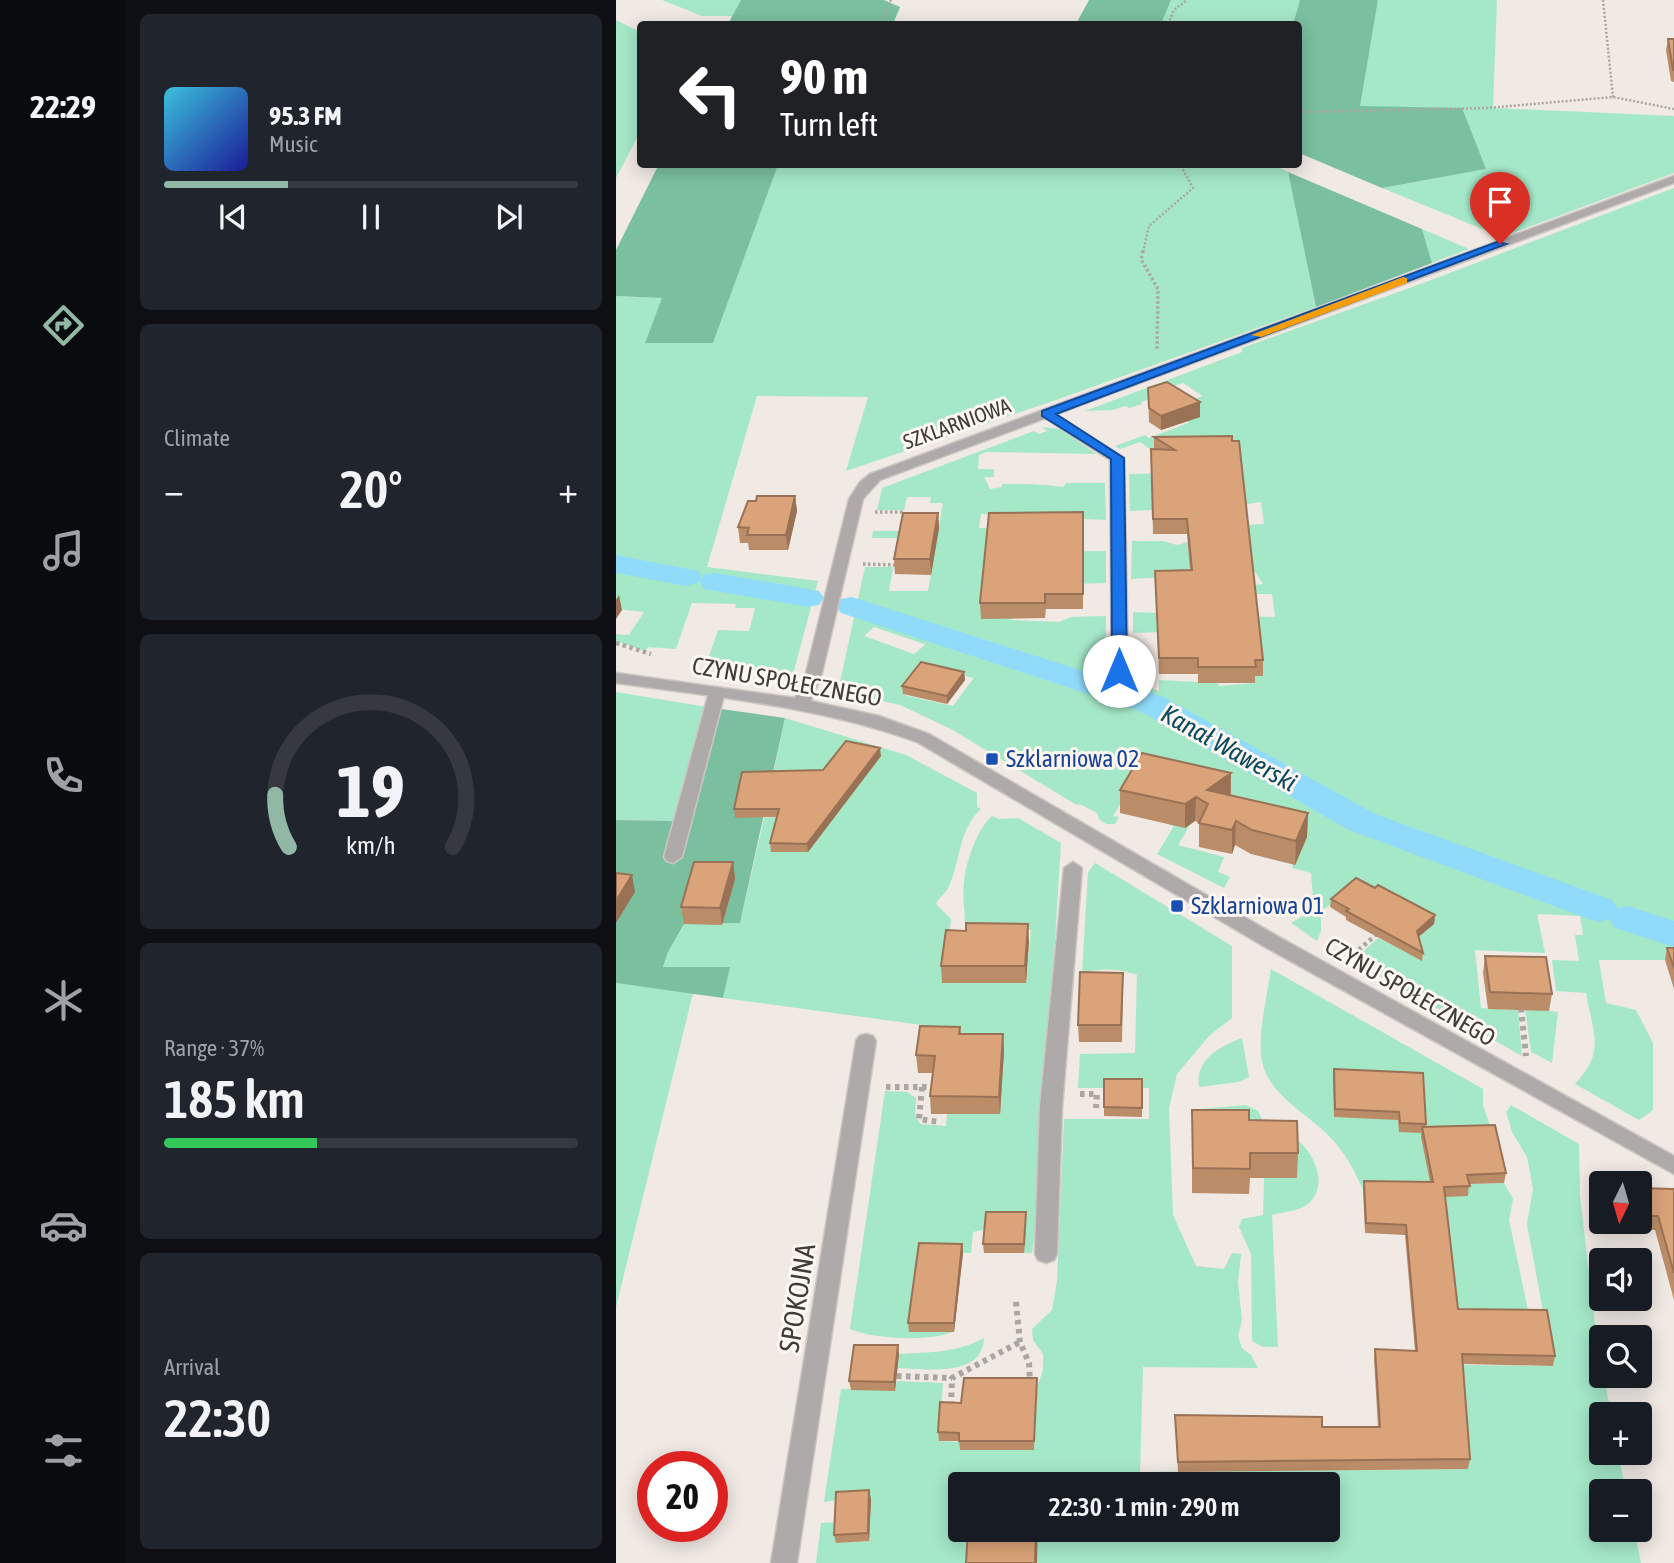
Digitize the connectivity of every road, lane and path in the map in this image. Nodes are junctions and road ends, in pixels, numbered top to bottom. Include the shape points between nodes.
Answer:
1 (891, 0) edge
2 (1187, 0) edge
3 (1603, 0) edge
4 (882, 21) edge
5 (1169, 21) edge
6 (1614, 97) junction
7 (1674, 108) edge
8 (1302, 112) edge
9 (1182, 168) edge
10 (1674, 179) edge
11 (1157, 372) junction
12 (1047, 413) junction
13 (877, 512) dead end
14 (902, 527) edge
15 (866, 564) dead end
16 (897, 565) edge
17 (616, 643) edge
18 (651, 654) dead end
19 (1119, 671) dead end
20 (616, 678) edge
21 (718, 692) junction
22 (801, 704) junction
23 (673, 857) dead end
24 (1073, 868) dead end
25 (1377, 934) edge
26 (1349, 958) dead end
27 (1521, 1008) edge
28 (866, 1041) dead end
29 (1527, 1058) dead end
30 (885, 1087) dead end
31 (922, 1087) junction
32 (934, 1087) edge
33 (939, 1122) dead end
34 (1674, 1166) edge
35 (1045, 1254) dead end
36 (1016, 1302) dead end
37 (1020, 1342) junction
38 (897, 1376) edge
39 (952, 1378) junction
40 (1030, 1387) edge
41 (951, 1410) edge
42 (783, 1563) edge

1 - 4 path
2 - 5 path
3 - 6 path
6 - 7 path
6 - 8 path via 1487,108
9 - 11 path via 1193,188 1149,226 1141,259 1158,289
10 - 11 street, SZKLARNIOWA
11 - 12 street, SZKLARNIOWA
12 - 19 street via 1117,458
12 - 22 street, SZKLARNIOWA via 880,475 861,490 814,673
13 - 14 path via 905,512
15 - 16 path
17 - 18 path
20 - 21 street, CZYNU SPOŁECZNEGO
21 - 22 street, CZYNU SPOŁECZNEGO
21 - 23 street
22 - 34 street, CZYNU SPOŁECZNEGO via 873,720 923,738 1281,948
24 - 35 street via 1051,1107
25 - 26 path
27 - 29 path
28 - 42 street, SPOKOJNA
30 - 31 path
31 - 32 path
31 - 33 path via 919,1119
36 - 37 path
37 - 39 path
37 - 40 path via 1029,1363
38 - 39 path
39 - 41 path

